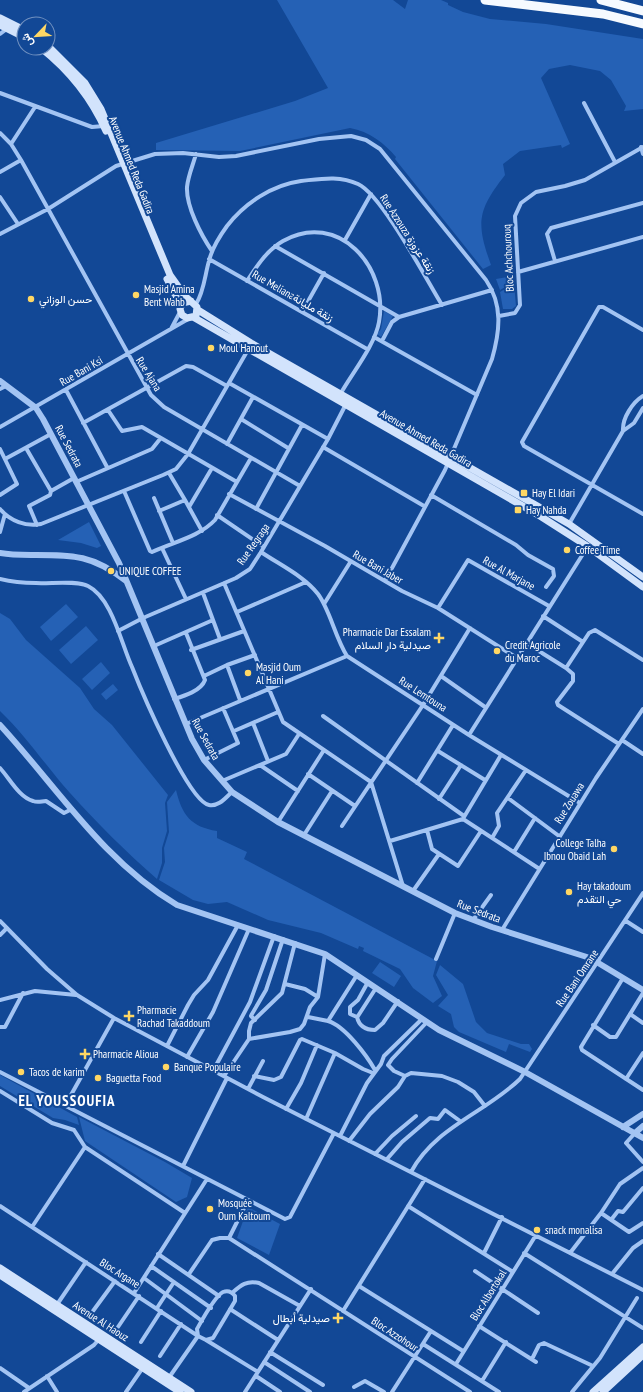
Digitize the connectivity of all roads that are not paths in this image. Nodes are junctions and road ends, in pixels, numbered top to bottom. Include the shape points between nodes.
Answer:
1 (485, 0) edge
2 (601, 0) edge
3 (643, 11) edge
4 (0, 18) edge
5 (643, 24) edge
6 (0, 25) edge
7 (16, 26) edge
8 (8, 28) junction
9 (16, 32) edge
10 (0, 34) edge
11 (56, 53) edge
12 (51, 56) edge
13 (0, 94) edge
14 (584, 102) dead end
15 (35, 106) junction
16 (104, 126) junction
17 (0, 133) edge
18 (11, 144) junction
19 (642, 147) edge
20 (196, 154) junction
21 (643, 154) edge
22 (21, 160) junction
23 (616, 162) junction
24 (122, 164) junction
25 (0, 172) edge
26 (371, 194) junction
27 (0, 197) edge
28 (643, 203) edge
29 (48, 209) junction
30 (18, 224) junction
31 (0, 234) edge
32 (643, 237) edge
33 (345, 240) junction
34 (275, 246) junction
35 (212, 251) junction
36 (209, 259) junction
37 (555, 261) junction
38 (518, 272) junction
39 (324, 273) junction
40 (247, 281) junction
41 (492, 290) junction
42 (195, 305) junction
43 (442, 305) junction
44 (380, 306) junction
45 (181, 309) junction
46 (302, 312) junction
47 (499, 316) junction
48 (399, 317) junction
49 (192, 318) junction
50 (171, 329) junction
51 (643, 330) edge
52 (374, 337) junction
53 (382, 341) junction
54 (250, 345) junction
55 (367, 349) junction
56 (127, 354) junction
57 (0, 381) edge
58 (228, 385) junction
59 (6, 386) junction
60 (146, 389) junction
61 (0, 390) edge
62 (66, 390) junction
63 (340, 393) junction
64 (477, 395) junction
65 (643, 396) edge
66 (253, 397) junction
67 (346, 404) junction
68 (36, 408) junction
69 (643, 408) edge
70 (108, 410) junction
71 (241, 419) junction
72 (83, 423) junction
73 (302, 425) junction
74 (0, 428) edge
75 (202, 430) junction
76 (623, 430) junction
77 (51, 434) junction
78 (160, 439) junction
79 (328, 439) junction
80 (227, 444) junction
81 (323, 447) junction
82 (26, 448) junction
83 (288, 448) junction
84 (0, 449) edge
85 (188, 454) junction
86 (451, 456) junction
87 (251, 458) junction
88 (5, 459) junction
89 (448, 464) junction
90 (107, 467) junction
91 (212, 468) junction
92 (276, 471) junction
93 (169, 473) junction
94 (75, 480) junction
95 (237, 482) junction
96 (591, 485) junction
97 (300, 486) junction
98 (51, 491) junction
99 (124, 491) junction
100 (229, 494) junction
101 (0, 495) edge
102 (431, 495) junction
103 (154, 498) dead end
104 (185, 500) junction
105 (88, 506) junction
106 (424, 506) junction
107 (188, 507) junction
108 (0, 509) edge
109 (256, 509) junction
110 (159, 511) junction
111 (643, 513) edge
112 (217, 515) junction
113 (3, 516) edge
114 (279, 522) junction
115 (568, 524) junction
116 (37, 525) junction
117 (202, 531) junction
118 (0, 532) edge
119 (592, 539) junction
120 (173, 543) junction
121 (587, 546) junction
122 (264, 547) junction
123 (162, 548) junction
124 (261, 552) junction
125 (0, 553) edge
126 (350, 561) junction
127 (643, 577) edge
128 (0, 579) edge
129 (385, 581) junction
130 (127, 582) junction
131 (306, 582) junction
132 (224, 583) junction
133 (546, 587) dead end
134 (643, 587) edge
135 (203, 593) junction
136 (186, 599) junction
137 (324, 604) junction
138 (549, 606) junction
139 (438, 608) junction
140 (237, 612) junction
141 (543, 616) junction
142 (143, 618) junction
143 (213, 620) junction
144 (470, 628) junction
145 (244, 630) junction
146 (118, 631) junction
147 (186, 633) junction
148 (220, 639) junction
149 (526, 642) junction
150 (583, 642) junction
151 (154, 646) junction
152 (192, 650) junction
153 (255, 655) junction
154 (347, 656) junction
155 (517, 658) junction
156 (643, 660) edge
157 (227, 665) junction
158 (566, 668) junction
159 (204, 676) junction
160 (442, 676) junction
161 (269, 688) junction
162 (174, 699) junction
163 (240, 700) junction
164 (424, 705) junction
165 (485, 707) junction
166 (223, 708) junction
167 (643, 709) edge
168 (278, 712) junction
169 (323, 716) dead end
170 (253, 723) junction
171 (186, 724) junction
172 (0, 725) edge
173 (453, 725) junction
174 (234, 731) junction
175 (299, 734) junction
176 (469, 735) junction
177 (622, 740) junction
178 (619, 744) junction
179 (324, 750) junction
180 (438, 751) junction
181 (643, 754) edge
182 (501, 755) junction
183 (204, 760) junction
184 (268, 761) junction
185 (386, 761) junction
186 (260, 765) junction
187 (461, 765) junction
188 (0, 768) edge
189 (526, 770) junction
190 (308, 774) junction
191 (485, 780) junction
192 (222, 781) junction
193 (371, 782) junction
194 (417, 783) junction
195 (298, 791) junction
196 (332, 791) junction
197 (232, 792) junction
198 (508, 798) junction
199 (439, 799) junction
200 (580, 803) junction
201 (355, 806) junction
202 (72, 809) junction
203 (464, 817) junction
204 (535, 818) junction
205 (278, 822) junction
206 (342, 826) dead end
207 (428, 830) junction
208 (482, 831) junction
209 (304, 835) junction
210 (559, 836) junction
211 (492, 838) junction
212 (390, 841) junction
213 (514, 852) junction
214 (438, 854) junction
215 (538, 868) junction
216 (403, 886) junction
217 (413, 891) junction
218 (643, 893) edge
219 (491, 895) dead end
220 (641, 900) edge
221 (455, 913) junction
222 (0, 921) edge
223 (472, 921) junction
224 (626, 921) junction
225 (238, 925) junction
226 (7, 928) junction
227 (249, 929) junction
228 (502, 930) junction
229 (643, 932) edge
230 (0, 935) edge
231 (274, 936) junction
232 (283, 939) junction
233 (295, 943) junction
234 (325, 954) junction
235 (436, 959) dead end
236 (599, 962) junction
237 (357, 974) junction
238 (623, 978) junction
239 (368, 982) junction
240 (285, 984) junction
241 (377, 987) junction
242 (643, 992) edge
243 (24, 993) junction
244 (77, 995) junction
245 (318, 997) junction
246 (0, 1000) edge
247 (398, 1001) junction
248 (630, 1014) junction
249 (308, 1017) junction
250 (357, 1017) junction
251 (114, 1018) junction
252 (255, 1020) junction
253 (424, 1020) junction
254 (328, 1021) junction
255 (643, 1023) edge
256 (593, 1025) junction
257 (0, 1027) edge
258 (249, 1039) junction
259 (317, 1045) junction
260 (167, 1046) junction
261 (335, 1053) junction
262 (643, 1053) edge
263 (187, 1057) junction
264 (263, 1061) dead end
265 (213, 1071) junction
266 (0, 1072) edge
267 (374, 1072) junction
268 (525, 1072) junction
269 (254, 1076) junction
270 (406, 1076) junction
271 (225, 1077) junction
272 (626, 1079) junction
273 (248, 1089) junction
274 (643, 1090) edge
275 (0, 1091) edge
276 (486, 1106) junction
277 (70, 1107) junction
278 (286, 1109) junction
279 (643, 1114) edge
280 (416, 1116) dead end
281 (306, 1119) junction
282 (460, 1121) junction
283 (643, 1126) edge
284 (624, 1127) junction
285 (334, 1133) junction
286 (635, 1133) junction
287 (340, 1136) junction
288 (643, 1138) edge
289 (349, 1141) junction
290 (85, 1148) junction
291 (375, 1154) junction
292 (387, 1160) junction
293 (643, 1162) edge
294 (183, 1166) junction
295 (643, 1168) edge
296 (411, 1172) junction
297 (207, 1179) junction
298 (425, 1179) junction
299 (643, 1188) edge
300 (248, 1200) junction
301 (0, 1206) edge
302 (408, 1206) junction
303 (601, 1213) junction
304 (185, 1214) junction
305 (502, 1217) junction
306 (611, 1220) junction
307 (643, 1223) edge
308 (32, 1227) junction
309 (536, 1235) junction
310 (229, 1238) junction
311 (643, 1241) edge
312 (570, 1252) junction
313 (484, 1253) junction
314 (524, 1253) junction
315 (158, 1254) junction
316 (86, 1262) junction
317 (151, 1266) junction
318 (0, 1268) edge
319 (475, 1271) dead end
320 (513, 1272) junction
321 (189, 1274) junction
322 (612, 1274) junction
323 (0, 1275) edge
324 (144, 1278) junction
325 (115, 1281) junction
326 (174, 1282) junction
327 (359, 1286) junction
328 (311, 1289) junction
329 (502, 1290) junction
330 (643, 1290) edge
331 (134, 1292) junction
332 (232, 1293) junction
333 (166, 1294) junction
334 (139, 1296) junction
335 (219, 1296) junction
336 (637, 1298) dead end
337 (300, 1306) junction
338 (55, 1307) junction
339 (157, 1308) junction
340 (210, 1308) junction
341 (230, 1309) junction
342 (93, 1311) dead end
343 (161, 1311) junction
344 (343, 1311) junction
345 (538, 1313) dead end
346 (626, 1317) junction
347 (202, 1321) junction
348 (181, 1324) junction
349 (480, 1326) junction
350 (118, 1327) dead end
351 (643, 1328) edge
352 (431, 1331) junction
353 (198, 1336) junction
354 (100, 1337) junction
355 (206, 1340) junction
356 (278, 1340) junction
357 (141, 1342) dead end
358 (506, 1342) junction
359 (423, 1344) junction
360 (643, 1347) edge
361 (463, 1351) junction
362 (270, 1352) junction
363 (643, 1355) edge
364 (160, 1356) dead end
365 (414, 1357) junction
366 (264, 1362) junction
367 (456, 1364) junction
368 (144, 1366) junction
369 (594, 1366) junction
370 (0, 1368) edge
371 (257, 1374) junction
372 (46, 1376) junction
373 (167, 1380) junction
374 (482, 1381) junction
375 (323, 1384) dead end
376 (354, 1387) dead end
377 (29, 1388) junction
378 (598, 1391) edge
379 (24, 1392) edge
380 (57, 1392) edge
381 (126, 1392) edge
382 (180, 1392) edge
383 (191, 1392) edge
384 (245, 1392) edge
385 (280, 1392) edge
386 (310, 1392) edge
387 (384, 1392) edge
388 (392, 1392) edge
389 (470, 1392) edge
390 (499, 1392) edge
391 (572, 1392) edge

1 - 5 highway via 604,14
2 - 3 highway
4 - 7 main road
6 - 8 main road
8 - 9 main road
8 - 10 street
11 - 24 main road, Avenue Ahmed Reda Gadira via 92,92 105,116
12 - 16 main road, Avenue Ahmed Reda Gadira via 80,85
13 - 15 street
14 - 23 street
15 - 16 street via 92,127
15 - 18 street
16 - 24 main road, Avenue Ahmed Reda Gadira
17 - 18 street, Rue Ajana
18 - 22 street, Rue Ajana
19 - 21 street
19 - 23 street, Bloc Achchourouq
20 - 24 street via 155,154
20 - 35 street via 188,179 187,194 199,227
20 - 41 street via 228,157 346,136 366,140 384,154
22 - 25 street
22 - 29 street, Rue Ajana
23 - 38 street, Bloc Achchourouq via 585,180 536,192 521,203 515,216
24 - 29 street
24 - 42 main road, Avenue Ahmed Reda Gadira via 170,275
24 - 45 main road, Avenue Ahmed Reda Gadira via 158,260
26 - 33 street
26 - 35 street, Rue Azzouza زنقة عزوزة via 359,184 336,178 312,179 281,186 259,197 239,213 227,226
26 - 43 street, Rue Azzouza زنقة عزوزة via 394,225
27 - 30 street
28 - 37 street via 551,228 547,234
29 - 30 street
29 - 56 street, Rue Ajana
30 - 31 street
32 - 37 street
33 - 34 street via 325,234 309,233 288,238
33 - 44 street via 357,249 371,268 377,284
34 - 39 street
34 - 40 street
35 - 36 street, Rue Azzouza زنقة عزوزة
36 - 40 street, Rue Melianaزنقة مليانة
36 - 42 street, Rue Azzouza زنقة عزوزة via 200,297
37 - 38 street
38 - 47 street, Bloc Achchourouq via 520,307 515,313
39 - 44 street
39 - 46 street
40 - 46 street, Rue Melianaزنقة مليانة
41 - 43 street
41 - 47 street
42 - 45 main road via 185,302
42 - 49 main road
42 - 54 main road, Avenue Ahmed Reda Gadira
43 - 48 street
44 - 48 street
44 - 52 street via 379,323
45 - 49 main road, Avenue Ahmed Reda Gadira via 184,317
45 - 50 street
46 - 55 street, Rue Melianaزنقة مليانة
47 - 64 street via 492,359
48 - 53 street via 392,322
49 - 50 street, Rue Bani Ksi
49 - 54 main road, Avenue Ahmed Reda Gadira
50 - 56 street, Rue Bani Ksi
51 - 96 street via 599,307 522,441 524,446
52 - 53 street
52 - 55 street
53 - 64 street
54 - 58 street
54 - 63 main road, Avenue Ahmed Reda Gadira
54 - 67 main road, Avenue Ahmed Reda Gadira
55 - 63 street
56 - 60 street, Rue Ajana
56 - 62 street, Rue Bani Ksi
57 - 59 street, Rue Sedrata
58 - 60 street via 189,366
58 - 66 street
58 - 75 street
59 - 61 street
59 - 68 street, Rue Sedrata
60 - 70 street
60 - 75 street, Rue Ajana via 164,407
62 - 68 street, Rue Bani Ksi
62 - 72 street
63 - 86 main road, Avenue Ahmed Reda Gadira
64 - 86 street
65 - 76 street via 636,400 623,423
66 - 71 street
66 - 73 street
67 - 79 street, Rue Regraga
67 - 89 main road, Avenue Ahmed Reda Gadira
68 - 74 street, Rue Bani Ksi
68 - 77 street, Rue Sedrata
69 - 76 street via 634,423
70 - 72 street
70 - 78 street via 122,431 142,427
71 - 80 street
71 - 83 street
72 - 90 street
73 - 79 street
73 - 83 street
75 - 80 street, Rue Ajana
75 - 85 street
76 - 96 street
77 - 82 street
77 - 94 street, Rue Sedrata
78 - 85 street
78 - 90 street via 152,449
79 - 81 street, Rue Regraga
80 - 87 street, Rue Ajana
81 - 97 street, Rue Regraga
81 - 106 street
82 - 88 street
82 - 98 street
83 - 92 street
84 - 88 street
85 - 91 street
85 - 93 street
86 - 89 street
86 - 115 main road, Avenue Ahmed Reda Gadira
87 - 92 street, Rue Ajana
87 - 95 street
88 - 101 street via 17,484
89 - 102 street
89 - 121 main road, Avenue Ahmed Reda Gadira
90 - 94 street
91 - 95 street
91 - 107 street
92 - 97 street, Rue Ajana
92 - 109 street
93 - 99 street
93 - 104 street
94 - 98 street
94 - 105 street, Rue Sedrata
95 - 100 street
96 - 111 street
96 - 115 street
97 - 114 street, Rue Regraga
98 - 116 street via 50,495 29,506
99 - 105 street
99 - 123 street via 151,552
100 - 109 street, Rue Bani Jaber
100 - 112 street
102 - 106 street
102 - 133 street via 553,569 554,576
103 - 110 street
104 - 107 street
104 - 110 street
105 - 116 street
105 - 130 street, Rue Sedrata
106 - 129 street
107 - 117 street
108 - 113 street
109 - 114 street, Rue Bani Jaber
110 - 120 street
112 - 117 street
112 - 122 street
113 - 116 street
113 - 118 street
114 - 122 street, Rue Regraga
114 - 126 street, Rue Bani Jaber
115 - 119 main road, Avenue Ahmed Reda Gadira
117 - 120 street
119 - 121 street
119 - 127 main road, Avenue Ahmed Reda Gadira
120 - 123 street
121 - 134 main road, Avenue Ahmed Reda Gadira
121 - 138 street
122 - 124 street, Rue Regraga
123 - 136 street
124 - 131 street, Rue Lemtouna
124 - 132 street, Rue Regraga via 246,572
125 - 130 street via 70,555 86,558 102,564
126 - 129 street, Rue Bani Jaber
126 - 137 street
128 - 146 street via 87,585 103,599
129 - 139 street, Rue Bani Jaber
130 - 142 street, Rue Sedrata
131 - 137 street, Rue Lemtouna
131 - 140 street
132 - 135 street, Rue Regraga
132 - 140 street
135 - 136 street, Rue Regraga
135 - 143 street
136 - 142 street, Rue Regraga
137 - 154 street, Rue Lemtouna
138 - 139 street, Rue Al Marjane via 468,560
138 - 141 street
139 - 144 street, Rue Bani Jaber
140 - 145 street
141 - 149 street
141 - 150 street
142 - 146 street, Rue Regraga
142 - 151 street, Rue Sedrata
143 - 147 street
143 - 148 street
144 - 155 street, Rue Bani Jaber
144 - 160 street
145 - 148 street
145 - 153 street
146 - 197 street via 160,731 190,786 204,803 210,805 220,803
147 - 151 street
147 - 152 street
148 - 152 street
149 - 155 street
149 - 158 street
150 - 156 street via 591,631 597,630
150 - 158 street
151 - 162 street, Rue Sedrata
152 - 159 street
153 - 157 street
153 - 161 street
154 - 161 street
154 - 164 street, Rue Lemtouna
155 - 165 street
157 - 159 street
157 - 163 street
158 - 178 street via 573,674 574,679 557,704
159 - 162 street via 205,680 201,687
160 - 164 street
160 - 165 street
161 - 163 street
161 - 168 street
162 - 171 street, Rue Sedrata
163 - 166 street
164 - 173 street, Rue Lemtouna
164 - 185 street
165 - 176 street
166 - 171 street
166 - 174 street
167 - 177 street, Rue Zouawa
168 - 170 street
168 - 175 street via 286,725
169 - 185 street
170 - 174 street
170 - 184 street
171 - 183 street, Rue Sedrata
172 - 202 street
173 - 176 street, Rue Lemtouna
173 - 180 street
174 - 183 street via 238,739 237,744
175 - 179 street
175 - 184 street via 286,754
176 - 182 street, Rue Lemtouna
177 - 178 street, Rue Zouawa
177 - 181 street
178 - 200 street, Rue Zouawa
179 - 190 street
179 - 193 street
180 - 187 street
180 - 194 street
182 - 189 street, Rue Lemtouna
182 - 191 street
183 - 192 street, Rue Sedrata
184 - 186 street
185 - 193 street
185 - 194 street
186 - 192 street
186 - 195 street
187 - 191 street
187 - 199 street
188 - 202 street via 30,800 48,802 64,813
189 - 198 street
189 - 200 street, Rue Lemtouna
190 - 195 street
190 - 196 street
191 - 203 street
192 - 197 street, Rue Sedrata
193 - 201 street
193 - 212 street
194 - 199 street
195 - 205 street
196 - 201 street
196 - 209 street
197 - 205 street, Rue Sedrata
198 - 204 street
198 - 211 street via 497,813 499,826
199 - 203 street
200 - 210 street, Rue Zouawa
201 - 206 street
202 - 225 street via 120,863 153,890 177,905
203 - 207 street
203 - 208 street
204 - 210 street
204 - 213 street
205 - 209 street, Rue Sedrata
207 - 212 street
207 - 214 street via 430,846
208 - 211 street
208 - 214 street via 458,866
209 - 216 street, Rue Sedrata
210 - 215 street, Rue Zouawa
211 - 213 street
212 - 216 street
213 - 215 street
214 - 217 street
215 - 228 street, Rue Zouawa
216 - 217 street, Rue Sedrata
217 - 221 street, Rue Sedrata
218 - 220 street, Rue Bani Omrane
219 - 223 street
220 - 224 street, Rue Bani Omrane
221 - 223 street, Rue Sedrata
221 - 235 street
222 - 226 street
223 - 228 street, Rue Sedrata
224 - 229 street
224 - 236 street, Rue Bani Omrane
225 - 227 street
225 - 260 street via 208,980 188,1005
226 - 230 street
226 - 244 street
227 - 231 street
227 - 263 street via 213,1012
228 - 236 street, Rue Sedrata
231 - 232 street
231 - 265 street via 250,1002
232 - 233 street
232 - 252 street via 266,990 251,1016
233 - 234 street
233 - 240 street
234 - 237 street
234 - 245 street
236 - 238 street, Rue Sedrata
236 - 268 street, Rue Bani Omrane
237 - 239 street
237 - 254 street
238 - 242 street, Rue Sedrata
238 - 256 street
239 - 241 street
239 - 250 street via 358,1000 350,1007 350,1014
240 - 245 street via 305,989
240 - 252 street via 282,993
241 - 247 street
241 - 250 street
242 - 248 street
243 - 244 street via 44,991
243 - 246 street
243 - 257 street via 5,1027
244 - 251 street
245 - 249 street via 310,1007
247 - 250 street via 375,1030 359,1024
247 - 253 street
248 - 255 street
248 - 256 street via 614,1038
249 - 254 street
249 - 258 street via 300,1029 272,1037
251 - 260 street
251 - 277 street via 71,1094
252 - 258 street via 249,1031
253 - 267 street via 384,1056
253 - 268 street via 439,1030
253 - 270 street via 388,1065
254 - 267 street via 338,1025 361,1049
256 - 272 street via 581,1045 582,1049
258 - 271 street
259 - 261 street
259 - 269 street via 300,1040 277,1080
259 - 278 street via 301,1083
260 - 263 street
261 - 267 street via 363,1069
261 - 281 street
262 - 272 street
263 - 265 street
264 - 269 street
265 - 271 street
266 - 277 street
267 - 287 street
268 - 276 street, Rue Bani Omrane via 503,1095
268 - 284 street
269 - 273 street
270 - 276 street via 411,1073 458,1082 474,1092
270 - 289 street
271 - 273 street
271 - 294 street
272 - 274 street
273 - 278 street
275 - 290 street via 54,1125 74,1130
276 - 282 street, Rue Bani Omrane
277 - 294 street
278 - 281 street
279 - 284 street
280 - 291 street
281 - 285 street
282 - 292 street via 445,1110 438,1119 430,1118
282 - 296 street, Rue Bani Omrane via 428,1147
283 - 286 street
284 - 286 street
285 - 287 street
285 - 300 street via 289,1219
286 - 288 street
286 - 293 street via 626,1143
287 - 289 street
289 - 291 street
290 - 304 street
290 - 308 street
291 - 292 street
292 - 296 street
294 - 297 street
295 - 303 street via 620,1184
296 - 298 street
297 - 300 street
297 - 304 street
298 - 302 street
298 - 305 street
299 - 306 street via 623,1212 618,1211
300 - 310 street
301 - 308 street, Bloc Argane
302 - 313 street
302 - 327 street
303 - 306 street
303 - 312 street
304 - 315 street
305 - 309 street
305 - 313 street
306 - 307 street via 629,1232
308 - 316 street, Bloc Argane
309 - 312 street
309 - 314 street, Bloc Albortokal
310 - 321 street via 212,1240
310 - 328 street, Bloc Azzohour
311 - 322 street
312 - 322 street
313 - 320 street
314 - 320 street, Bloc Albortokal
314 - 346 street
315 - 317 street
315 - 321 street
316 - 325 street, Bloc Argane
316 - 338 street
317 - 324 street
317 - 326 street
318 - 338 main road, Avenue Al Haouz
319 - 329 street
320 - 329 street, Bloc Albortokal
321 - 335 street
322 - 330 street
323 - 338 main road, Avenue Al Haouz
324 - 331 street
324 - 333 street
325 - 331 street, Bloc Argane
325 - 342 street
326 - 333 street
326 - 340 street
327 - 344 street
327 - 352 street
328 - 337 street
328 - 344 street, Bloc Azzohour
329 - 345 street
329 - 349 street, Bloc Albortokal
331 - 334 street, Bloc Argane
332 - 335 street via 225,1291
332 - 337 street via 245,1283 254,1281
332 - 341 street via 236,1298
333 - 339 street
333 - 347 street
334 - 339 street, Bloc Argane
334 - 350 street
335 - 340 street
336 - 346 street
337 - 356 street
338 - 354 main road, Avenue Al Haouz
339 - 343 street, Bloc Argane
340 - 347 street
341 - 355 street via 213,1338
341 - 356 street
343 - 348 street, Bloc Argane
343 - 357 street
344 - 365 street, Bloc Azzohour
346 - 351 street
346 - 369 street
347 - 353 street via 197,1329
348 - 353 street, Bloc Argane
348 - 364 street
349 - 358 street
349 - 361 street, Bloc Albortokal
352 - 359 street
352 - 361 street
353 - 355 street, Bloc Argane
353 - 373 street
354 - 368 main road, Avenue Al Haouz
354 - 372 street
355 - 371 street, Bloc Argane
356 - 362 street
358 - 369 street via 534,1360 540,1345 544,1343
358 - 374 street
359 - 365 street
359 - 367 street, Bloc Azzohour
360 - 378 main road
361 - 367 street, Bloc Albortokal
362 - 366 street
362 - 375 street
363 - 378 main road
365 - 388 street
365 - 389 street, Bloc Azzohour
366 - 371 street
366 - 386 street
367 - 374 street, Bloc Azzohour
368 - 373 main road, Avenue Al Haouz
368 - 381 street
369 - 391 street
370 - 377 street
371 - 384 street
371 - 385 street, Bloc Argane
372 - 377 street
372 - 380 street
373 - 382 main road, Avenue Al Haouz
373 - 383 main road, Avenue Al Haouz
374 - 390 street, Bloc Azzohour
376 - 387 street via 365,1381
377 - 379 street

